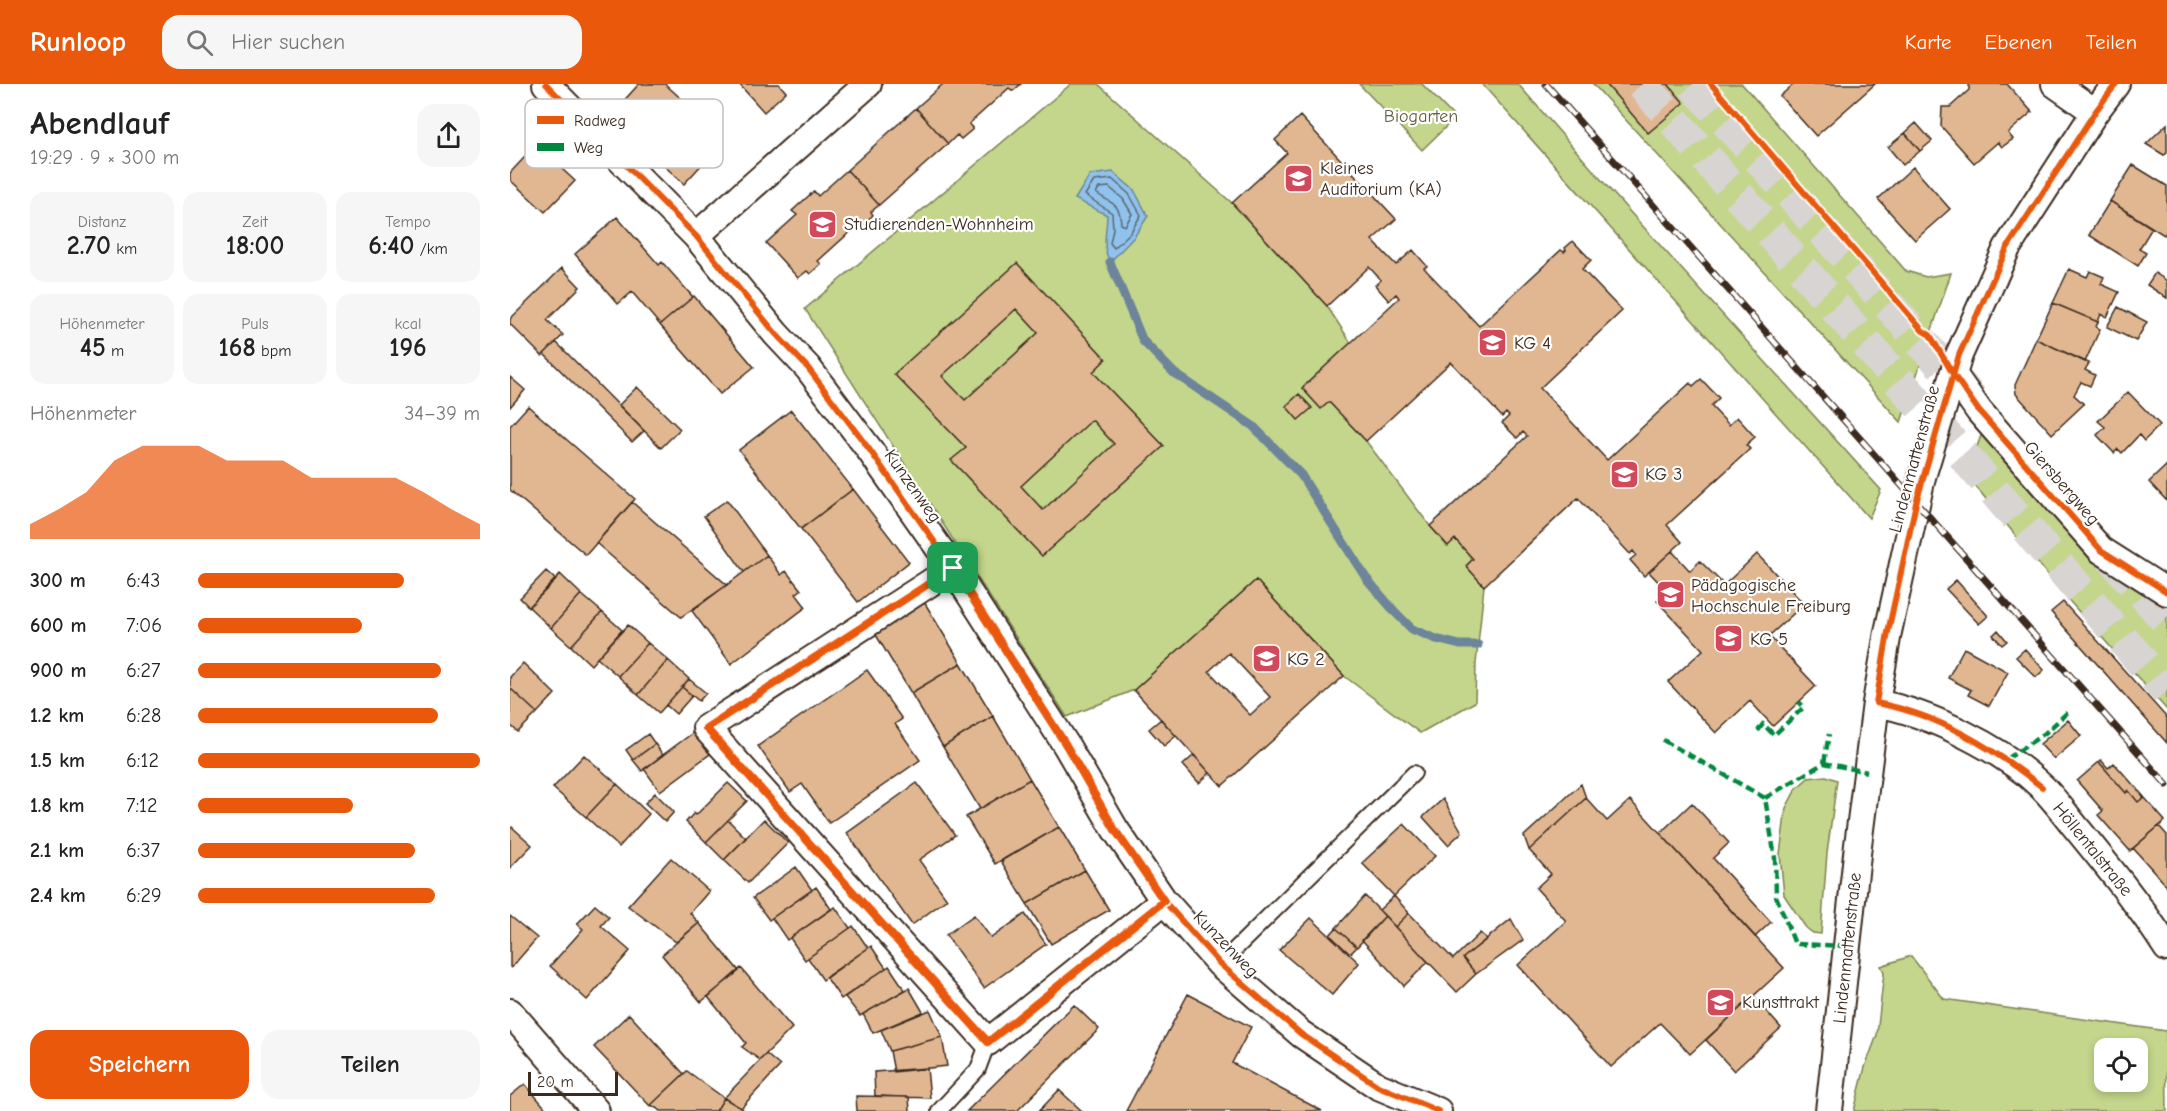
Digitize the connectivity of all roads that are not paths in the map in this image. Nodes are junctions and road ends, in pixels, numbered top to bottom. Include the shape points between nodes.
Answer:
1 (546, 84) edge
2 (868, 84) edge
3 (2055, 84) edge
4 (2116, 84) edge
5 (561, 99) edge
6 (2095, 112) junction
7 (629, 168) edge
8 (696, 236) junction
9 (1953, 374) junction
10 (953, 568) junction
11 (2167, 592) edge
12 (1876, 703) junction
13 (1414, 773) dead end
14 (1164, 901) junction
15 (2167, 948) edge
16 (1220, 964) junction
17 (510, 1012) edge
18 (988, 1042) junction
19 (596, 1111) edge
20 (939, 1111) edge
21 (1438, 1111) edge
22 (1829, 1111) edge

1 - 5 street, Kunzenweg
2 - 8 street
3 - 6 street
4 - 6 street, Lindenmattenstraße
6 - 9 street, Lindenmattenstraße via 2007,248
7 - 8 street, Kunzenweg
8 - 10 street, Kunzenweg via 808,368
9 - 11 street, Giersbergweg via 1980,411 2101,550
9 - 12 street, Lindenmattenstraße via 1916,503
10 - 14 street, Kunzenweg via 1066,745 1115,830
10 - 18 street via 706,728
12 - 15 street, Höllentalstraße via 1933,719 2007,759 2042,787 2148,918
12 - 22 street, Lindenmattenstraße
13 - 16 lane, Kunzenweg
14 - 16 street, Kunzenweg
14 - 18 street
16 - 21 street, Kunzenweg via 1311,1041 1378,1086
17 - 19 street
18 - 20 lane via 978,1069

